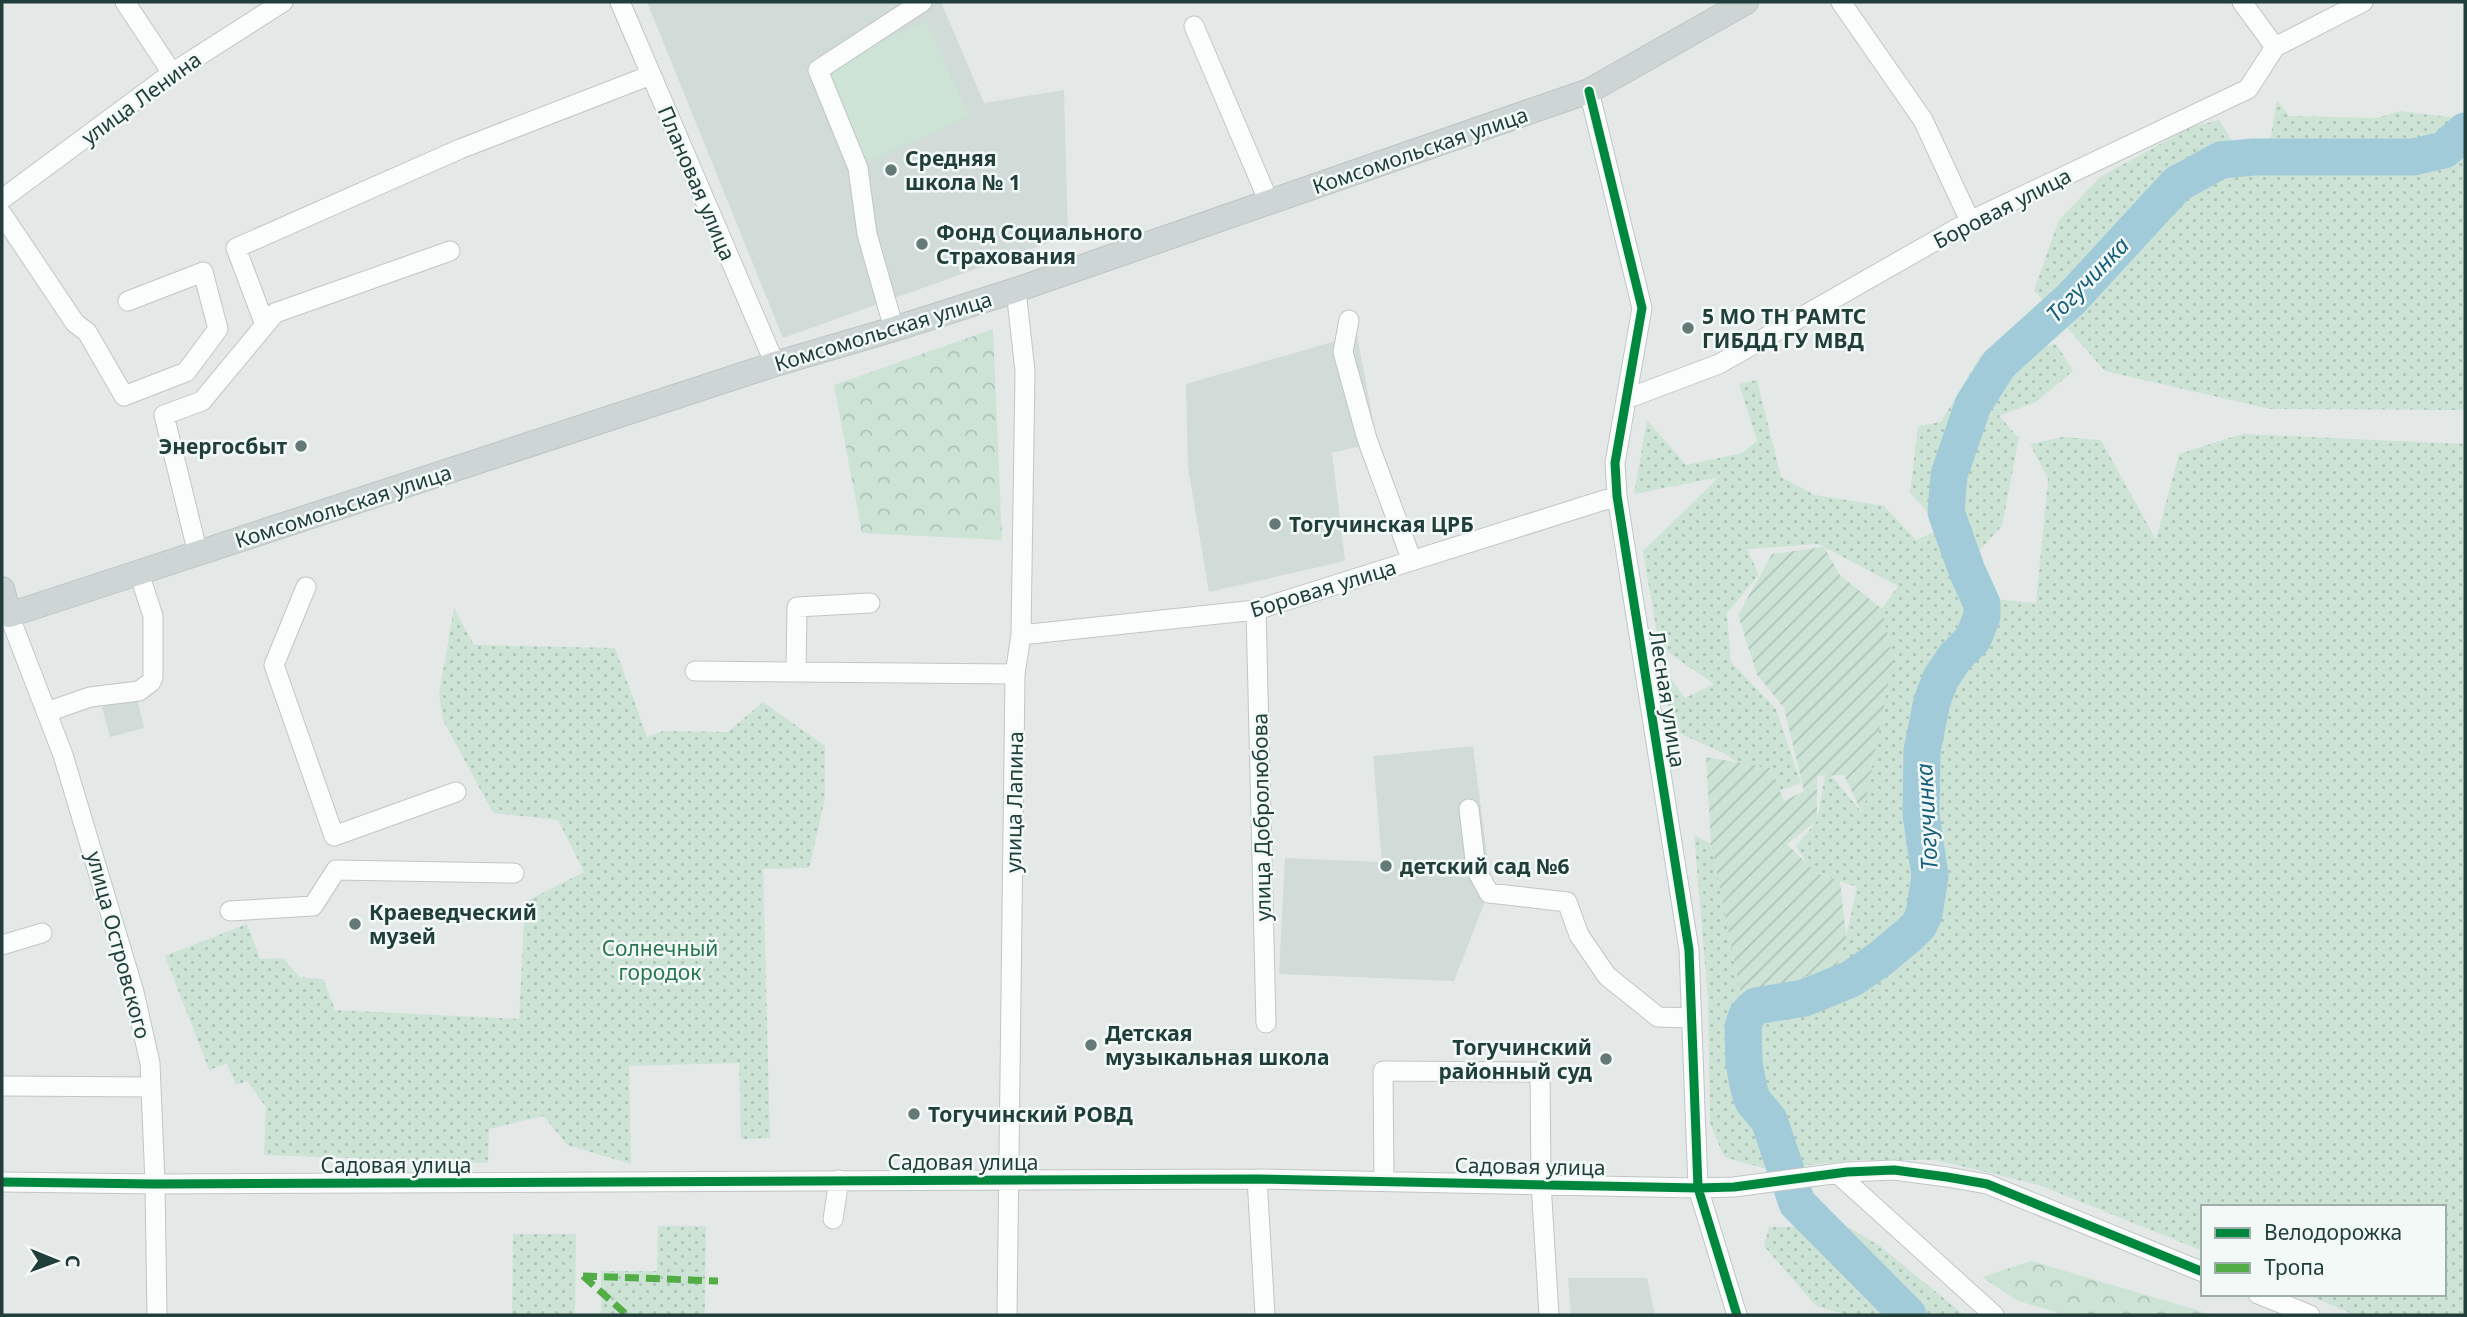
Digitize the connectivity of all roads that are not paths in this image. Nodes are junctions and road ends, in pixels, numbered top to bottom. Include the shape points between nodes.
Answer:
1 (125, 2) edge
2 (283, 2) edge
3 (620, 2) edge
4 (922, 2) edge
5 (1746, 2) edge
6 (1841, 2) edge
7 (2242, 2) edge
8 (2363, 2) edge
9 (1194, 26) dead end
10 (2275, 47) junction
11 (173, 73) junction
12 (651, 75) junction
13 (1589, 92) junction
14 (2, 199) edge
15 (1269, 202) junction
16 (2, 214) edge
17 (1970, 221) junction
18 (450, 250) dead end
19 (1016, 290) junction
20 (128, 301) dead end
21 (1349, 320) dead end
22 (265, 325) junction
23 (894, 329) junction
24 (775, 363) junction
25 (1626, 399) junction
26 (1617, 496) junction
27 (198, 554) junction
28 (1412, 561) junction
29 (139, 573) junction
30 (306, 587) dead end
31 (2, 589) edge
32 (870, 603) dead end
33 (1255, 611) junction
34 (6, 616) edge
35 (1021, 635) junction
36 (695, 671) dead end
37 (796, 672) junction
38 (1015, 674) junction
39 (47, 712) junction
40 (456, 792) dead end
41 (1469, 809) dead end
42 (514, 873) dead end
43 (230, 911) dead end
44 (42, 933) dead end
45 (2, 945) edge
46 (1692, 1018) junction
47 (1266, 1023) dead end
48 (2, 1086) edge
49 (151, 1087) junction
50 (1837, 1173) junction
51 (1257, 1179) junction
52 (1009, 1180) junction
53 (839, 1181) junction
54 (1384, 1181) junction
55 (2, 1182) edge
56 (1541, 1183) junction
57 (155, 1184) junction
58 (1698, 1188) junction
59 (833, 1219) dead end
60 (2201, 1271) edge
61 (2263, 1296) edge
62 (157, 1315) edge
63 (1007, 1315) edge
64 (1265, 1315) edge
65 (1549, 1315) edge
66 (1737, 1315) edge
67 (1994, 1315) edge
68 (2310, 1315) edge

1 - 11 street
2 - 11 street, улица Ленина
3 - 12 street, Плановая улица
4 - 23 street via 818,70 858,168 867,234
5 - 13 main road, Комсомольская улица
6 - 17 street via 1923,120
7 - 10 street
8 - 10 street
9 - 15 street
10 - 17 street, Боровая улица via 2248,89
11 - 14 street, улица Ленина
12 - 22 street via 460,149 236,247
12 - 24 street, Плановая улица
13 - 15 main road, Комсомольская улица
13 - 25 street, Лесная улица via 1642,308
15 - 19 main road, Комсомольская улица
16 - 20 street via 75,323 86,332 124,396 186,372 218,329 203,272
17 - 25 street, Боровая улица via 1719,364
18 - 22 street via 275,313
19 - 23 main road, Комсомольская улица
19 - 35 street, улица Лапина via 1025,371
21 - 28 street via 1343,352 1367,439
22 - 27 street via 202,401 164,415
23 - 24 main road, Комсомольская улица
24 - 27 main road, Комсомольская улица
25 - 26 street, Лесная улица via 1615,463
26 - 28 street, Боровая улица
26 - 46 street, Лесная улица via 1689,950
27 - 29 main road, Комсомольская улица
28 - 33 street, Боровая улица
29 - 34 main road, Комсомольская улица
29 - 39 street via 153,616 151,682 139,691 90,697
30 - 40 street via 274,665 334,836
31 - 34 main road, улица Островского
32 - 37 street via 797,607
33 - 35 street, Боровая улица
33 - 47 street, улица Добролюбова
34 - 39 street, улица Островского
35 - 38 street, улица Лапина
36 - 37 street
37 - 38 street
38 - 52 street, улица Лапина
39 - 49 street, улица Островского via 130,978 150,1063
41 - 46 street via 1476,869 1489,893 1567,902 1579,935 1607,975 1658,1017
42 - 43 street via 337,870 313,906
44 - 45 street
46 - 58 street, Лесная улица
48 - 49 street
49 - 57 street, улица Островского
50 - 58 street, Садовая улица
50 - 60 street, Садовая улица via 1894,1170 1987,1184
50 - 67 street
51 - 52 street, Садовая улица
51 - 54 street, Садовая улица
51 - 64 street
52 - 53 street, Садовая улица
52 - 63 street, улица Лапина
53 - 57 street, Садовая улица
53 - 59 street
54 - 56 street, Садовая улица
54 - 56 street via 1383,1071 1540,1072
55 - 57 street, Садовая улица
56 - 58 street, Садовая улица
56 - 65 street
57 - 62 street, улица Островского
58 - 66 street, Лесная улица
61 - 68 street

